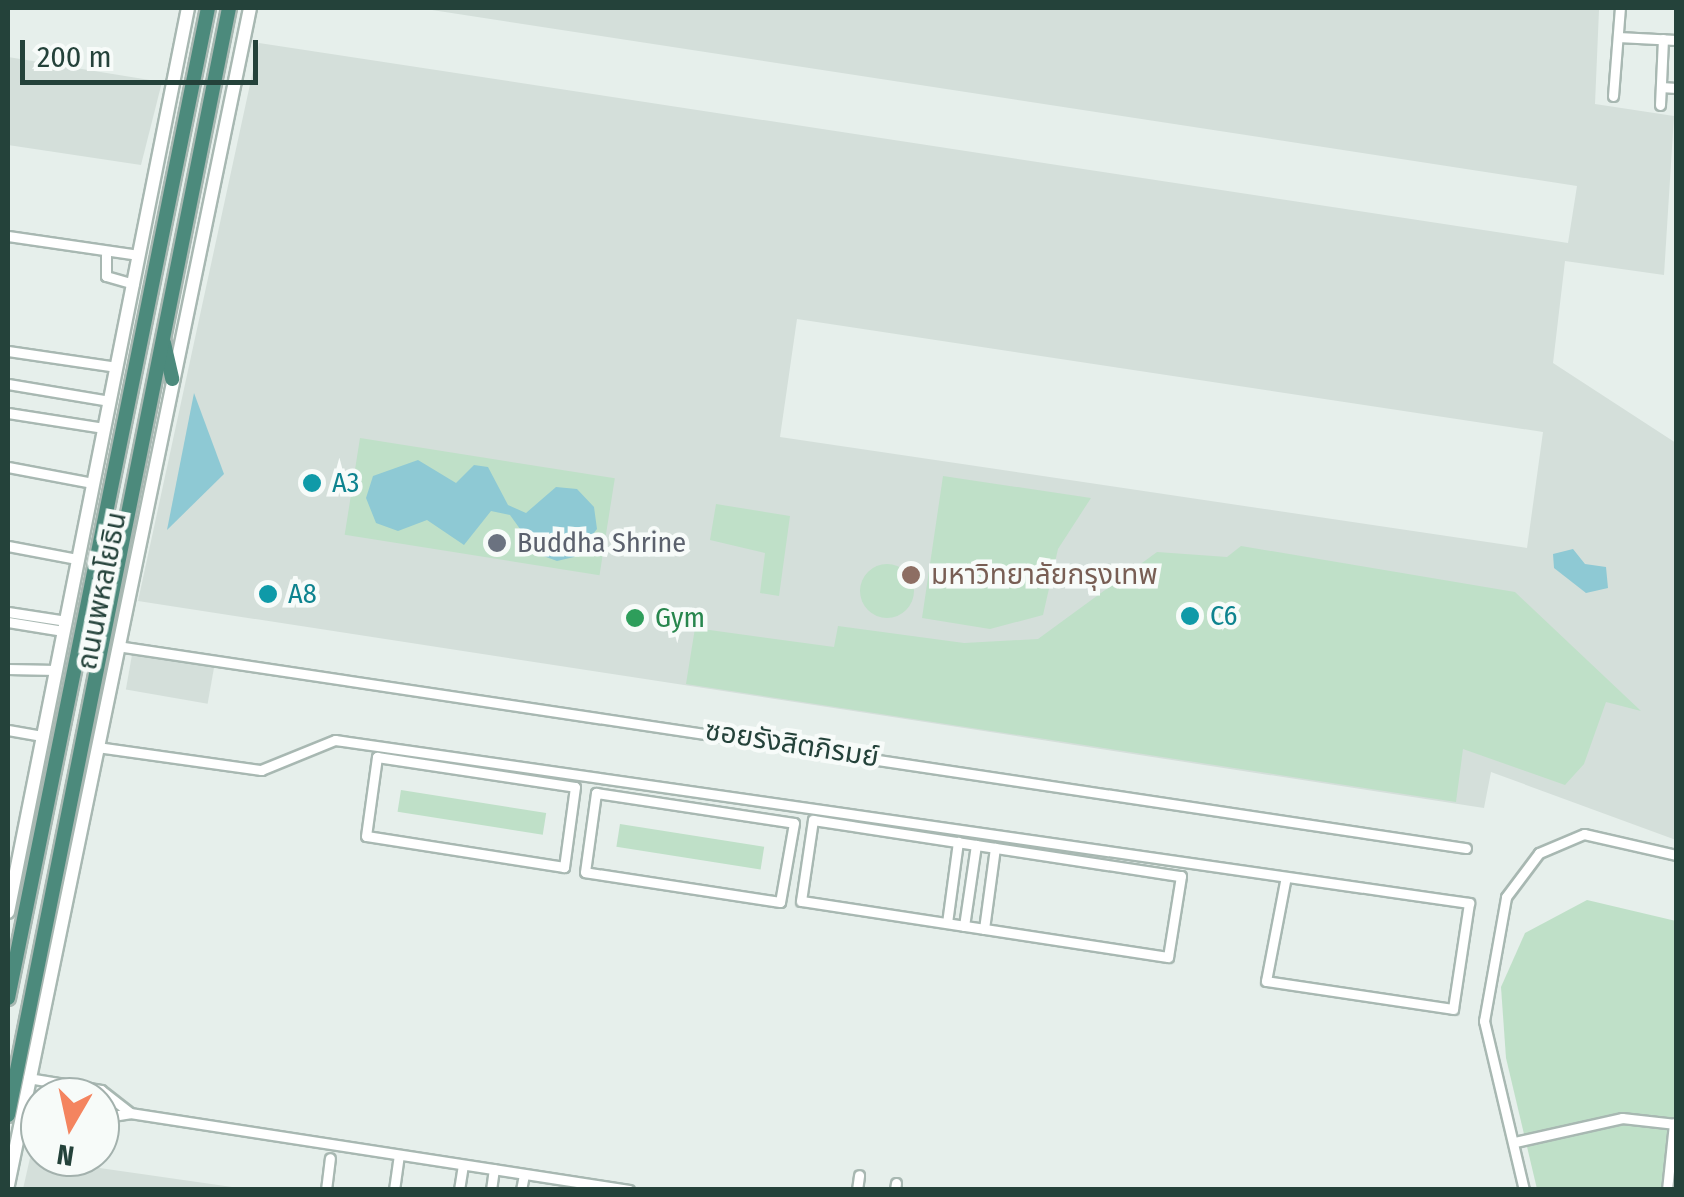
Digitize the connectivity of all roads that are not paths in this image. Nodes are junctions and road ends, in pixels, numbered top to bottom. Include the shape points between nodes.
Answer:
1 (191, 8) edge
2 (208, 8) edge
3 (228, 8) edge
4 (247, 8) edge
5 (1620, 8) edge
6 (1618, 36) junction
7 (1663, 39) junction
8 (1676, 40) edge
9 (1661, 87) junction
10 (1676, 88) edge
11 (1612, 96) dead end
12 (1660, 105) dead end
13 (8, 236) edge
14 (140, 255) junction
15 (94, 270) dead end
16 (134, 284) junction
17 (163, 338) junction
18 (8, 351) edge
19 (116, 367) junction
20 (172, 379) junction
21 (8, 384) edge
22 (110, 401) junction
23 (8, 413) edge
24 (104, 428) junction
25 (8, 468) edge
26 (93, 482) junction
27 (8, 546) edge
28 (77, 559) junction
29 (8, 612) edge
30 (8, 622) edge
31 (64, 626) junction
32 (117, 646) junction
33 (8, 669) edge
34 (56, 670) junction
35 (8, 730) edge
36 (43, 736) junction
37 (97, 748) junction
38 (479, 759) junction
39 (477, 772) junction
40 (695, 791) junction
41 (693, 807) junction
42 (937, 826) junction
43 (936, 838) junction
44 (958, 842) junction
45 (976, 845) junction
46 (996, 848) junction
47 (1466, 848) dead end
48 (1676, 856) edge
49 (1285, 881) junction
50 (8, 912) edge
51 (947, 923) junction
52 (964, 926) junction
53 (984, 929) junction
54 (8, 998) edge
55 (28, 1077) edge
56 (120, 1105) edge
57 (130, 1113) junction
58 (8, 1115) edge
59 (120, 1115) edge
60 (20, 1119) edge
61 (1675, 1124) edge
62 (1515, 1142) junction
63 (399, 1155) junction
64 (330, 1158) dead end
65 (463, 1165) junction
66 (494, 1169) junction
67 (524, 1174) junction
68 (859, 1176) dead end
69 (8, 1185) edge
70 (326, 1190) edge
71 (394, 1190) edge
72 (459, 1190) edge
73 (491, 1190) edge
74 (522, 1190) edge
75 (629, 1190) edge
76 (856, 1190) edge
77 (1524, 1190) edge
78 (1667, 1190) edge

1 - 14 main road, ถนนพหลโยธิน
2 - 54 highway, ถนนพหลโยธิน
3 - 17 highway, ถนนพหลโยธิน
4 - 20 main road, ถนนพหลโยธิน
5 - 6 street
6 - 7 street
6 - 11 street
7 - 8 street
7 - 9 street
9 - 10 street
9 - 12 street
13 - 14 street
14 - 16 main road, ถนนพหลโยธิน
15 - 16 street via 106,265 117,281
16 - 19 main road, ถนนพหลโยธิน
17 - 20 highway
17 - 58 highway, ถนนพหลโยธิน
18 - 19 street
19 - 22 main road, ถนนพหลโยธิน
20 - 32 main road, ถนนพหลโยธิน
21 - 22 street
22 - 24 main road, ถนนพหลโยธิน
23 - 24 street
24 - 26 main road, ถนนพหลโยธิน
25 - 26 street
26 - 28 main road, ถนนพหลโยธิน
27 - 28 street
28 - 31 main road, ถนนพหลโยธิน
29 - 31 street
30 - 31 street
31 - 34 main road, ถนนพหลโยธิน
32 - 37 main road, ถนนพหลโยธิน
32 - 47 street, ซอยรังสิตภิรมย์
33 - 34 street
34 - 36 main road, ถนนพหลโยธิน
35 - 36 street
36 - 50 main road, ถนนพหลโยธิน
37 - 38 street via 262,770 336,740
37 - 55 main road, ถนนพหลโยธิน
38 - 39 street
38 - 40 street
39 - 39 street via 377,756 366,836 564,867 575,787
40 - 41 street
40 - 42 street
41 - 41 street via 794,823 780,902 584,872 596,793
42 - 43 street
42 - 49 street
43 - 44 street
43 - 51 street via 813,820 801,901
44 - 45 street
44 - 51 street
45 - 46 street
45 - 52 street
46 - 53 street
46 - 53 street via 1181,876 1168,958
48 - 62 street via 1584,834 1539,853 1512,886 1494,928 1484,1021
49 - 49 street via 1469,904 1453,1009 1266,980
51 - 52 street
52 - 53 street
56 - 57 street
57 - 59 street
57 - 63 street
60 - 69 main road, ถนนพหลโยธิน
61 - 62 street via 1622,1118
61 - 78 street
62 - 77 street
63 - 65 street
63 - 71 street
64 - 70 street
65 - 66 street
65 - 72 street
66 - 67 street
66 - 73 street
67 - 74 street
67 - 75 street
68 - 76 street

